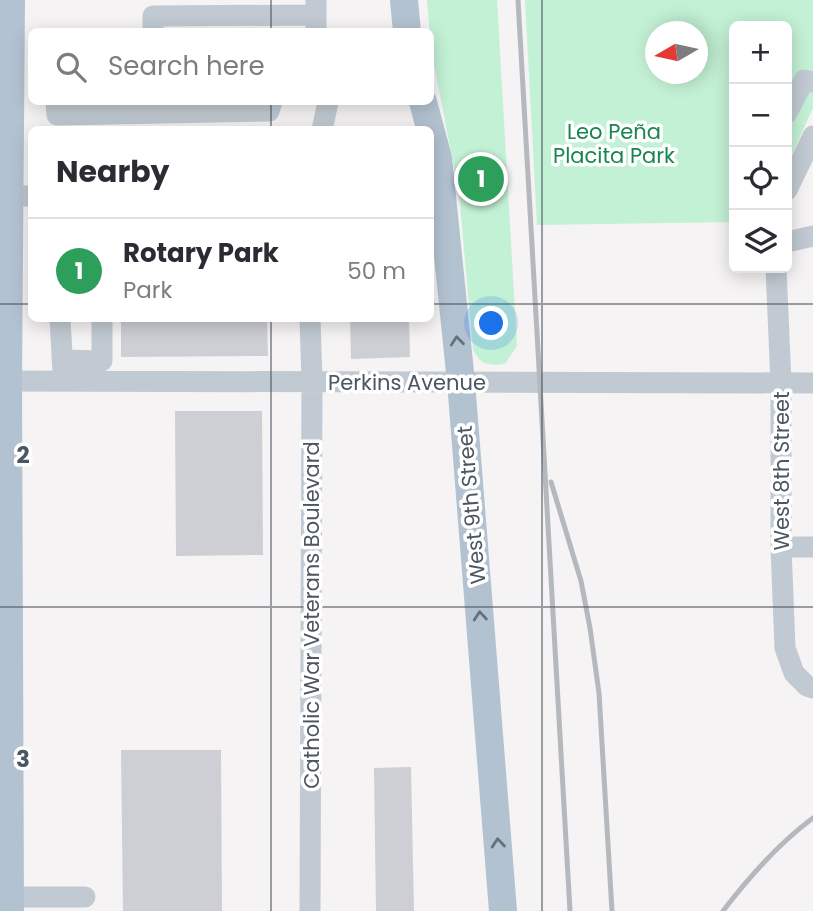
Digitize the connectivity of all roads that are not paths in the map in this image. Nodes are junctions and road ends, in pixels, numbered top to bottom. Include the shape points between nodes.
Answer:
1 (11, 0) edge
2 (404, 0) edge
3 (316, 16) edge
4 (153, 28) edge
5 (407, 28) edge
6 (14, 55) edge
7 (813, 82) edge
8 (792, 103) edge
9 (327, 105) edge
10 (424, 105) edge
11 (5, 109) edge
12 (270, 114) edge
13 (56, 115) edge
14 (323, 126) edge
15 (429, 126) edge
16 (813, 136) edge
17 (434, 143) edge
18 (792, 180) edge
19 (10, 196) edge
20 (813, 236) edge
21 (792, 241) edge
22 (776, 273) edge
23 (60, 322) edge
24 (102, 322) edge
25 (310, 322) edge
26 (62, 360) junction
27 (4, 381) edge
28 (64, 382) junction
29 (312, 382) junction
30 (461, 382) junction
31 (781, 383) junction
32 (813, 383) edge
33 (781, 547) junction
34 (813, 547) edge
35 (4, 549) edge
36 (813, 688) edge
37 (5, 807) edge
38 (8, 888) edge
39 (85, 897) dead end
40 (310, 911) edge
41 (503, 911) edge

1 - 6 main road
2 - 5 main road
3 - 4 street via 153,16
6 - 11 main road
7 - 8 street via 804,80
9 - 14 street
15 -> 10 main road, West 9th Street
11 - 19 main road
12 - 13 street
16 - 18 street
30 -> 17 main road, West 9th Street
19 - 27 main road
20 - 21 street
22 - 31 street, West 8th Street
23 - 26 street
24 - 26 street via 102,361
25 - 29 street, Catholic War Veterans Boulevard
26 - 28 street
27 - 28 street, Perkins Avenue
27 - 35 main road
28 - 29 street, Perkins Avenue
29 - 30 street, Perkins Avenue
29 - 40 street, Catholic War Veterans Boulevard
30 - 31 street, Perkins Avenue
41 -> 30 main road, West 9th Street
31 - 32 street, Perkins Avenue
31 - 33 street, West 8th Street
33 - 34 street
33 - 36 street, West 8th Street via 785,648 794,673
35 - 37 main road
37 - 38 main road
38 - 39 street

